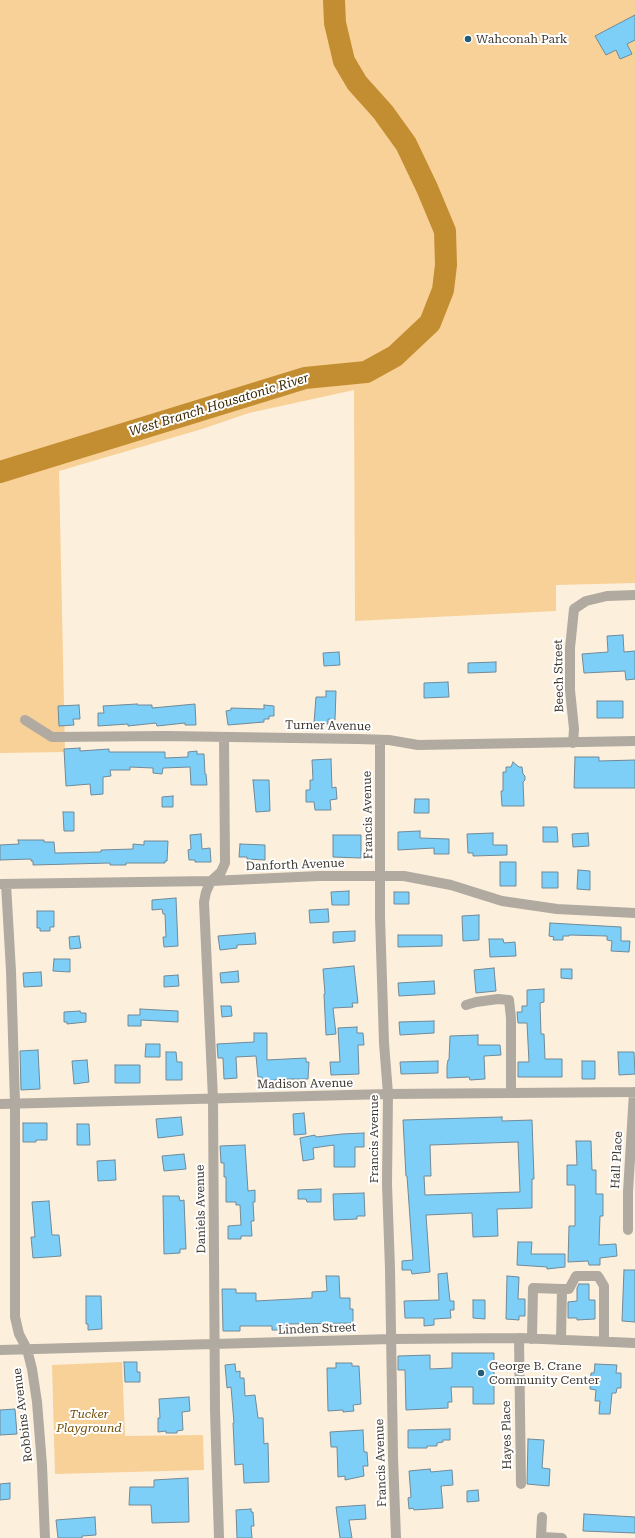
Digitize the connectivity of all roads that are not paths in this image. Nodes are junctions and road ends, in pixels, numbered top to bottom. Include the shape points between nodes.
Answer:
1 (635, 595) edge
2 (25, 720) dead end
3 (224, 737) junction
4 (380, 740) junction
5 (635, 741) edge
6 (573, 743) junction
7 (381, 876) junction
8 (211, 881) junction
9 (3, 884) edge
10 (635, 913) edge
11 (466, 1005) dead end
12 (511, 1092) junction
13 (634, 1092) edge
14 (388, 1094) junction
15 (213, 1099) junction
16 (0, 1104) edge
17 (15, 1104) junction
18 (628, 1230) dead end
19 (562, 1289) junction
20 (519, 1338) junction
21 (391, 1339) junction
22 (532, 1339) junction
23 (561, 1340) junction
24 (604, 1341) junction
25 (635, 1343) edge
26 (215, 1345) junction
27 (27, 1349) junction
28 (0, 1350) edge
29 (521, 1484) dead end
30 (542, 1517) dead end
31 (541, 1537) edge
32 (45, 1538) edge
33 (219, 1538) edge
34 (396, 1538) edge
35 (562, 1538) edge

1 - 6 street, Beech Street via 607,596 586,601 574,609 570,648
2 - 3 street, Turner Avenue via 52,736
3 - 4 street, Turner Avenue
3 - 8 street via 225,863 221,872
4 - 6 street, Turner Avenue via 418,745
4 - 7 street, Francis Avenue
5 - 6 street, Turner Avenue
7 - 8 street, Danforth Avenue
7 - 10 street, Danforth Avenue via 404,876 450,885 502,901 557,909
7 - 14 street, Francis Avenue via 384,1043
8 - 9 street, Danforth Avenue
8 - 15 street, Daniels Avenue via 204,902
9 - 17 street, Robbins Avenue via 11,971
11 - 12 street via 508,1000 512,1018
12 - 13 street, Madison Avenue
12 - 14 street, Madison Avenue
13 - 18 street, Hall Place
14 - 15 street, Madison Avenue
14 - 21 street, Francis Avenue via 387,1184
15 - 17 street, Madison Avenue
15 - 26 street, Daniels Avenue
16 - 17 street, Madison Avenue
17 - 27 street, Robbins Avenue via 15,1317 19,1334
19 - 22 street via 532,1288
19 - 23 street
19 - 24 street via 569,1289 576,1276 598,1276 604,1286
20 - 21 street, Linden Street
20 - 22 street, Linden Street
20 - 29 street, Hayes Place
21 - 26 street, Linden Street
21 - 34 street, Francis Avenue
22 - 23 street, Linden Street
23 - 24 street, Linden Street
24 - 25 street, Linden Street
26 - 27 street, Linden Street
26 - 33 street, Daniels Avenue
27 - 28 street, Linden Street
27 - 32 street, Robbins Avenue via 37,1402
30 - 31 street
31 - 35 street

